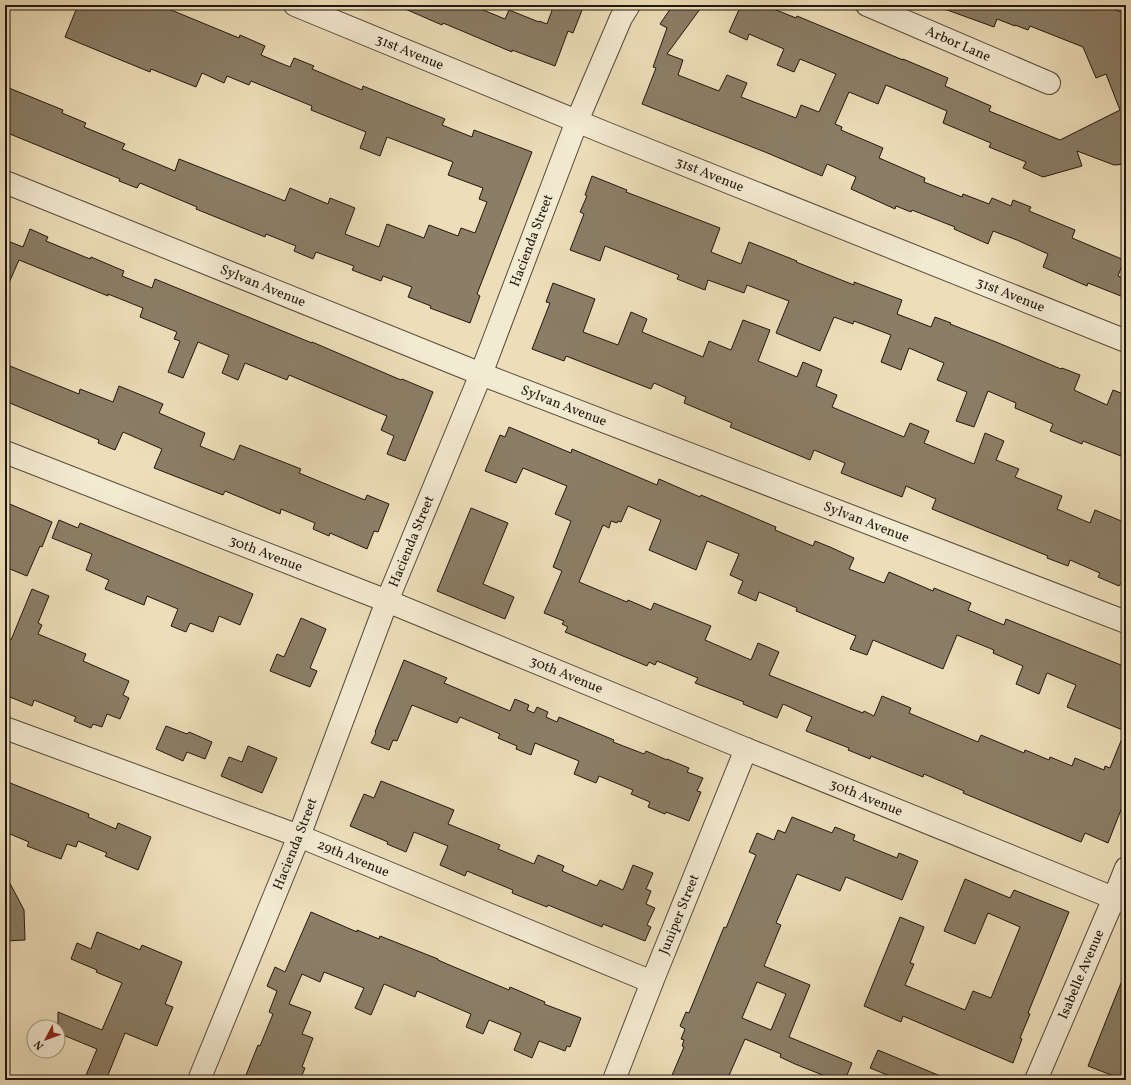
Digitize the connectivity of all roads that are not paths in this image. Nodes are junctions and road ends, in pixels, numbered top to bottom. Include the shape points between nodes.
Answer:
1 (295, 5) edge
2 (629, 5) edge
3 (866, 5) edge
4 (1049, 83) dead end
5 (577, 121) junction
6 (5, 182) edge
7 (1126, 341) edge
8 (481, 374) junction
9 (5, 452) edge
10 (387, 601) junction
11 (1126, 622) edge
12 (5, 728) edge
13 (746, 750) junction
14 (299, 836) junction
15 (1126, 868) edge
16 (1120, 900) edge
17 (652, 982) junction
18 (199, 1080) edge
19 (614, 1080) edge
20 (1036, 1080) edge

1 - 5 street, 31st Avenue
2 - 5 street, Hacienda Street
3 - 4 street, Arbor Lane
5 - 7 street, 31st Avenue
5 - 8 street, Hacienda Street
6 - 8 street, Sylvan Avenue
8 - 10 street, Hacienda Street
8 - 11 street, Sylvan Avenue
9 - 10 street, 30th Avenue
10 - 13 street, 30th Avenue
10 - 14 street, Hacienda Street
12 - 14 street, 29th Avenue
13 - 16 street, 30th Avenue
13 - 17 street, Juniper Street
14 - 17 street, 29th Avenue
14 - 18 street, Hacienda Street
15 - 16 street, Isabelle Avenue
16 - 20 street, Isabelle Avenue
17 - 19 street, Juniper Street

